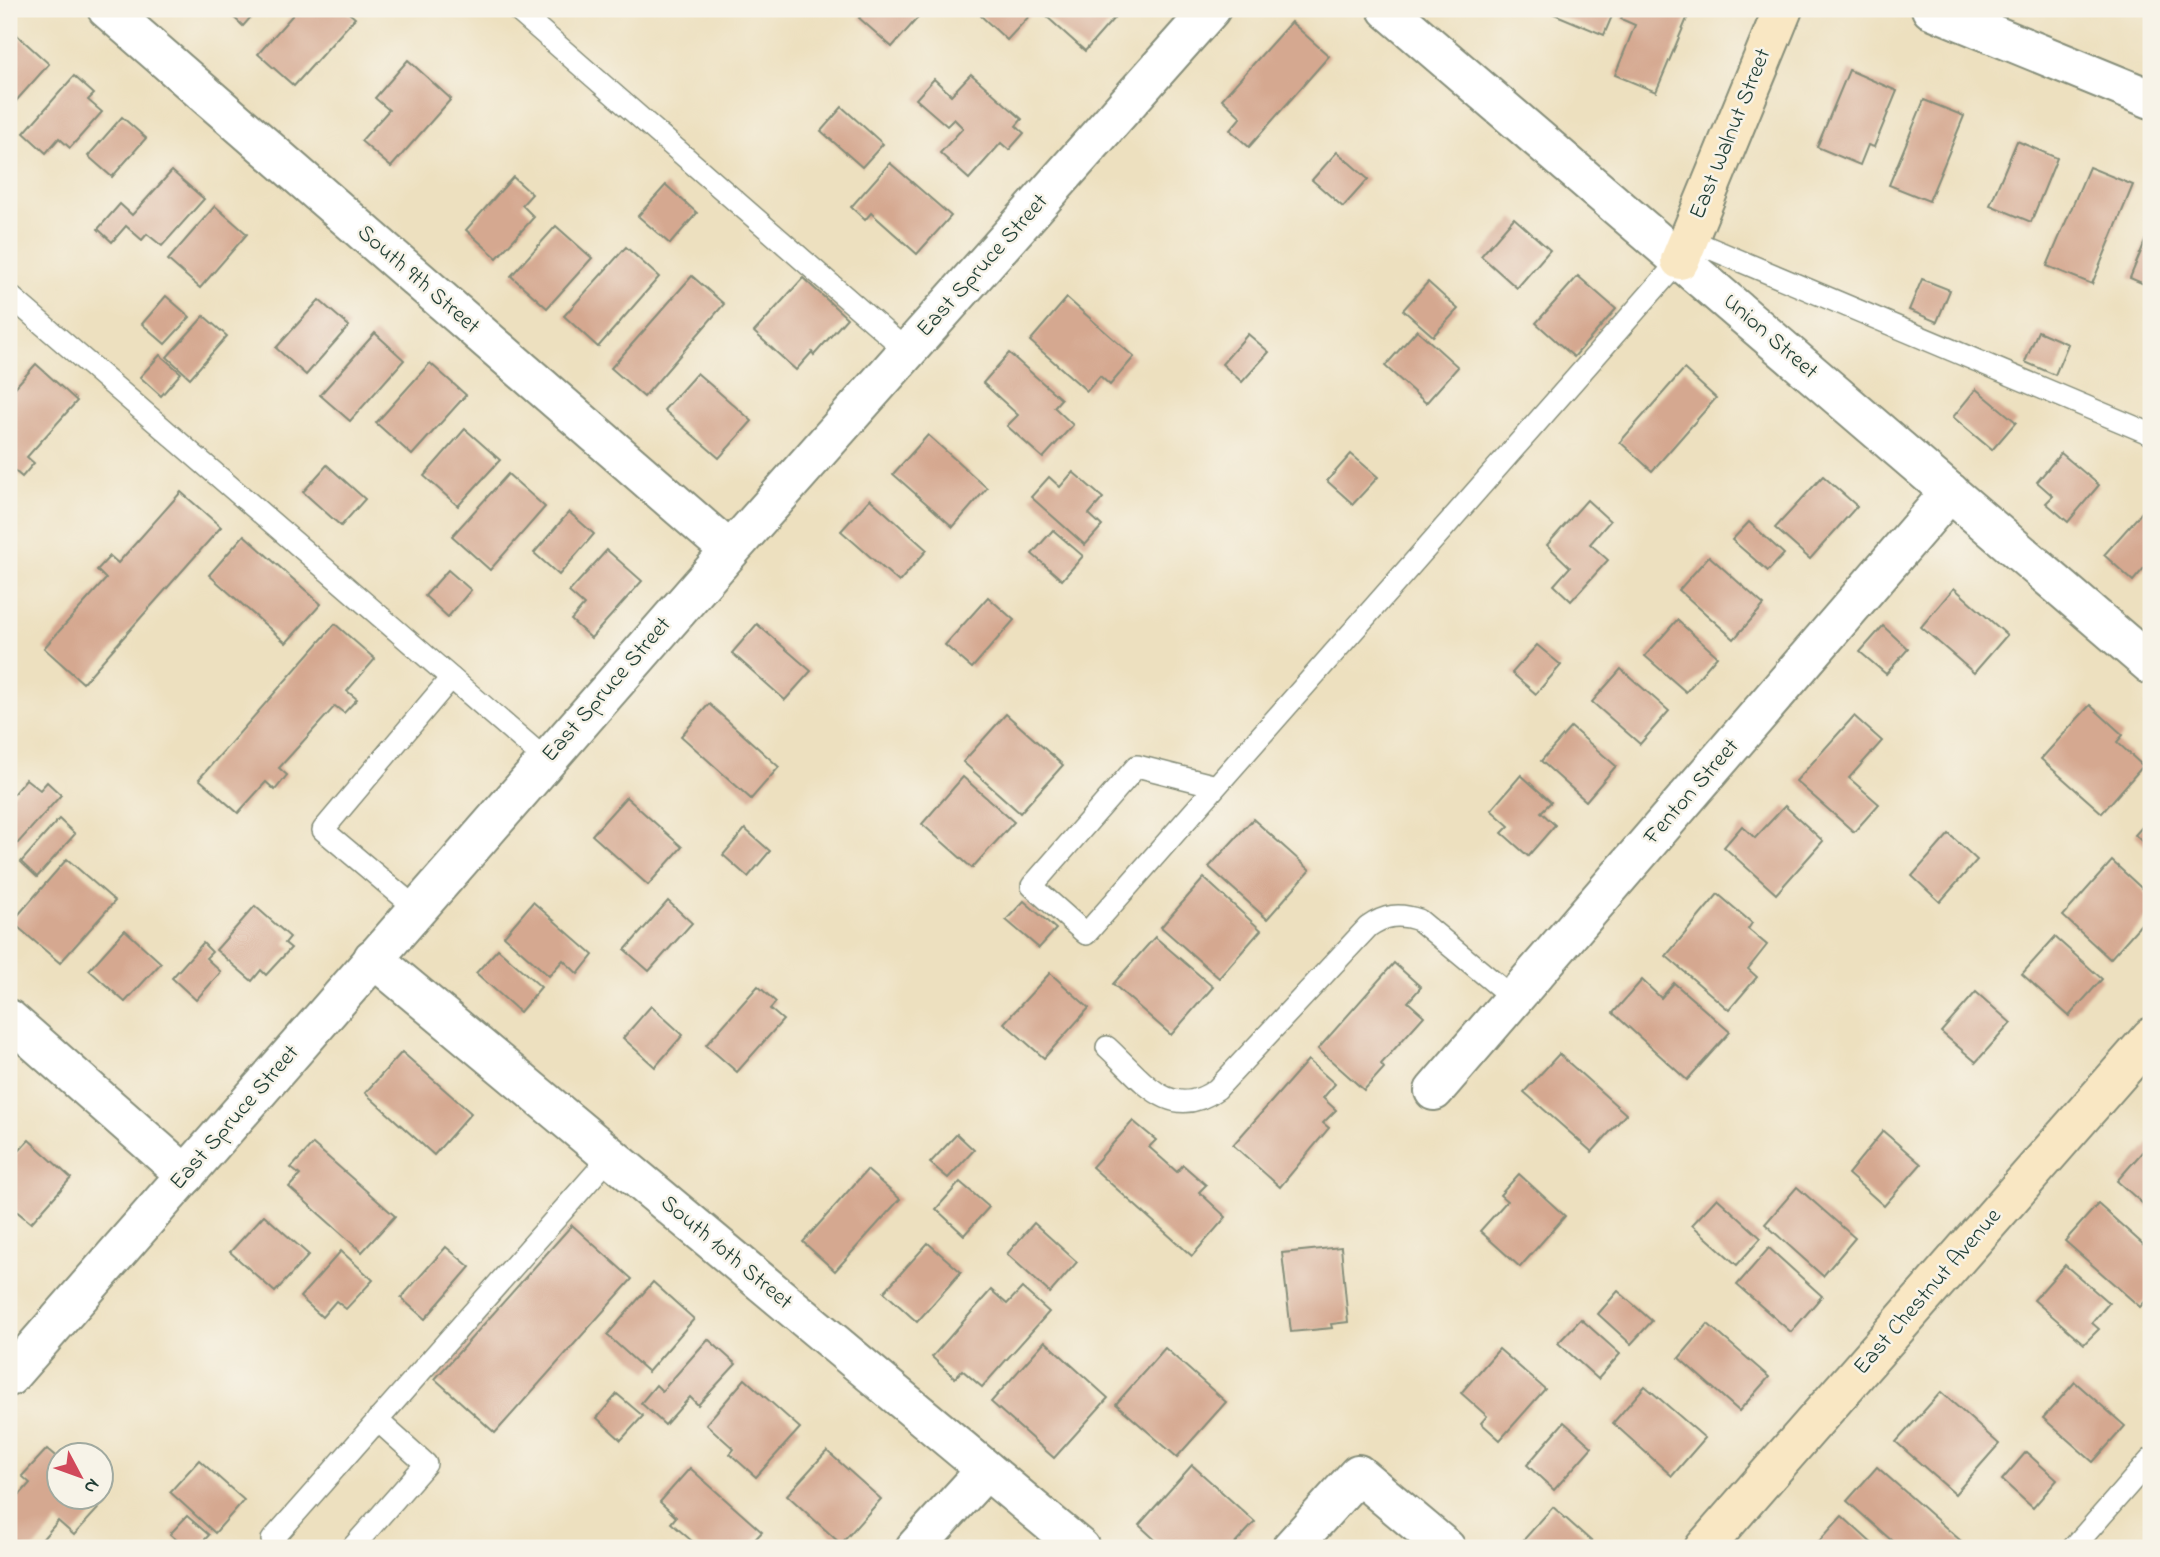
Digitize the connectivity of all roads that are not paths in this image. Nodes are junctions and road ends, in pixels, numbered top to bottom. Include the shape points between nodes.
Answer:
1 (107, 9) edge
2 (516, 9) edge
3 (1211, 9) edge
4 (1387, 9) edge
5 (1783, 9) edge
6 (1931, 9) edge
7 (2151, 99) edge
8 (1684, 249) junction
9 (9, 295) edge
10 (907, 351) junction
11 (2151, 434) edge
12 (1950, 492) junction
13 (730, 551) junction
14 (2151, 665) edge
15 (451, 678) junction
16 (546, 760) junction
17 (1216, 786) junction
18 (416, 909) junction
19 (373, 958) junction
20 (1514, 999) junction
21 (9, 1019) edge
22 (2151, 1037) edge
23 (1107, 1047) dead end
24 (1434, 1091) dead end
25 (610, 1157) junction
26 (187, 1175) junction
27 (9, 1377) edge
28 (377, 1420) junction
29 (2151, 1459) edge
30 (986, 1470) junction
31 (281, 1548) edge
32 (352, 1548) edge
33 (915, 1548) edge
34 (1080, 1548) edge
35 (1291, 1548) edge
36 (1446, 1548) edge
37 (1704, 1548) edge
38 (2073, 1548) edge

1 - 13 street, South 9th Street
2 - 10 lane
3 - 10 street, East Spruce Street
4 - 8 street, Union Street
5 - 8 street, East Walnut Street
6 - 7 street
8 - 11 lane
8 - 12 street, Union Street
8 - 17 lane
9 - 15 lane
10 - 13 street, East Spruce Street
12 - 14 street, Union Street
12 - 20 street, Fenton Street
13 - 16 street, East Spruce Street
15 - 16 lane
15 - 18 lane via 323,830
16 - 18 street, East Spruce Street
17 - 17 lane via 1086,934 1032,886 1137,766
18 - 19 street, East Spruce Street
19 - 25 street, South 10th Street
19 - 26 street, East Spruce Street
20 - 23 lane via 1419,920 1404,915 1382,917 1367,926 1204,1099 1183,1103 1163,1098
20 - 24 street, Fenton Street
21 - 26 street
22 - 37 street, East Chestnut Avenue
25 - 28 lane
25 - 30 street, South 10th Street
26 - 27 street, East Spruce Street
28 - 31 lane via 272,1540
28 - 32 lane via 426,1464
29 - 38 lane
30 - 33 street
30 - 34 street, South 10th Street
35 - 36 street via 1358,1474

